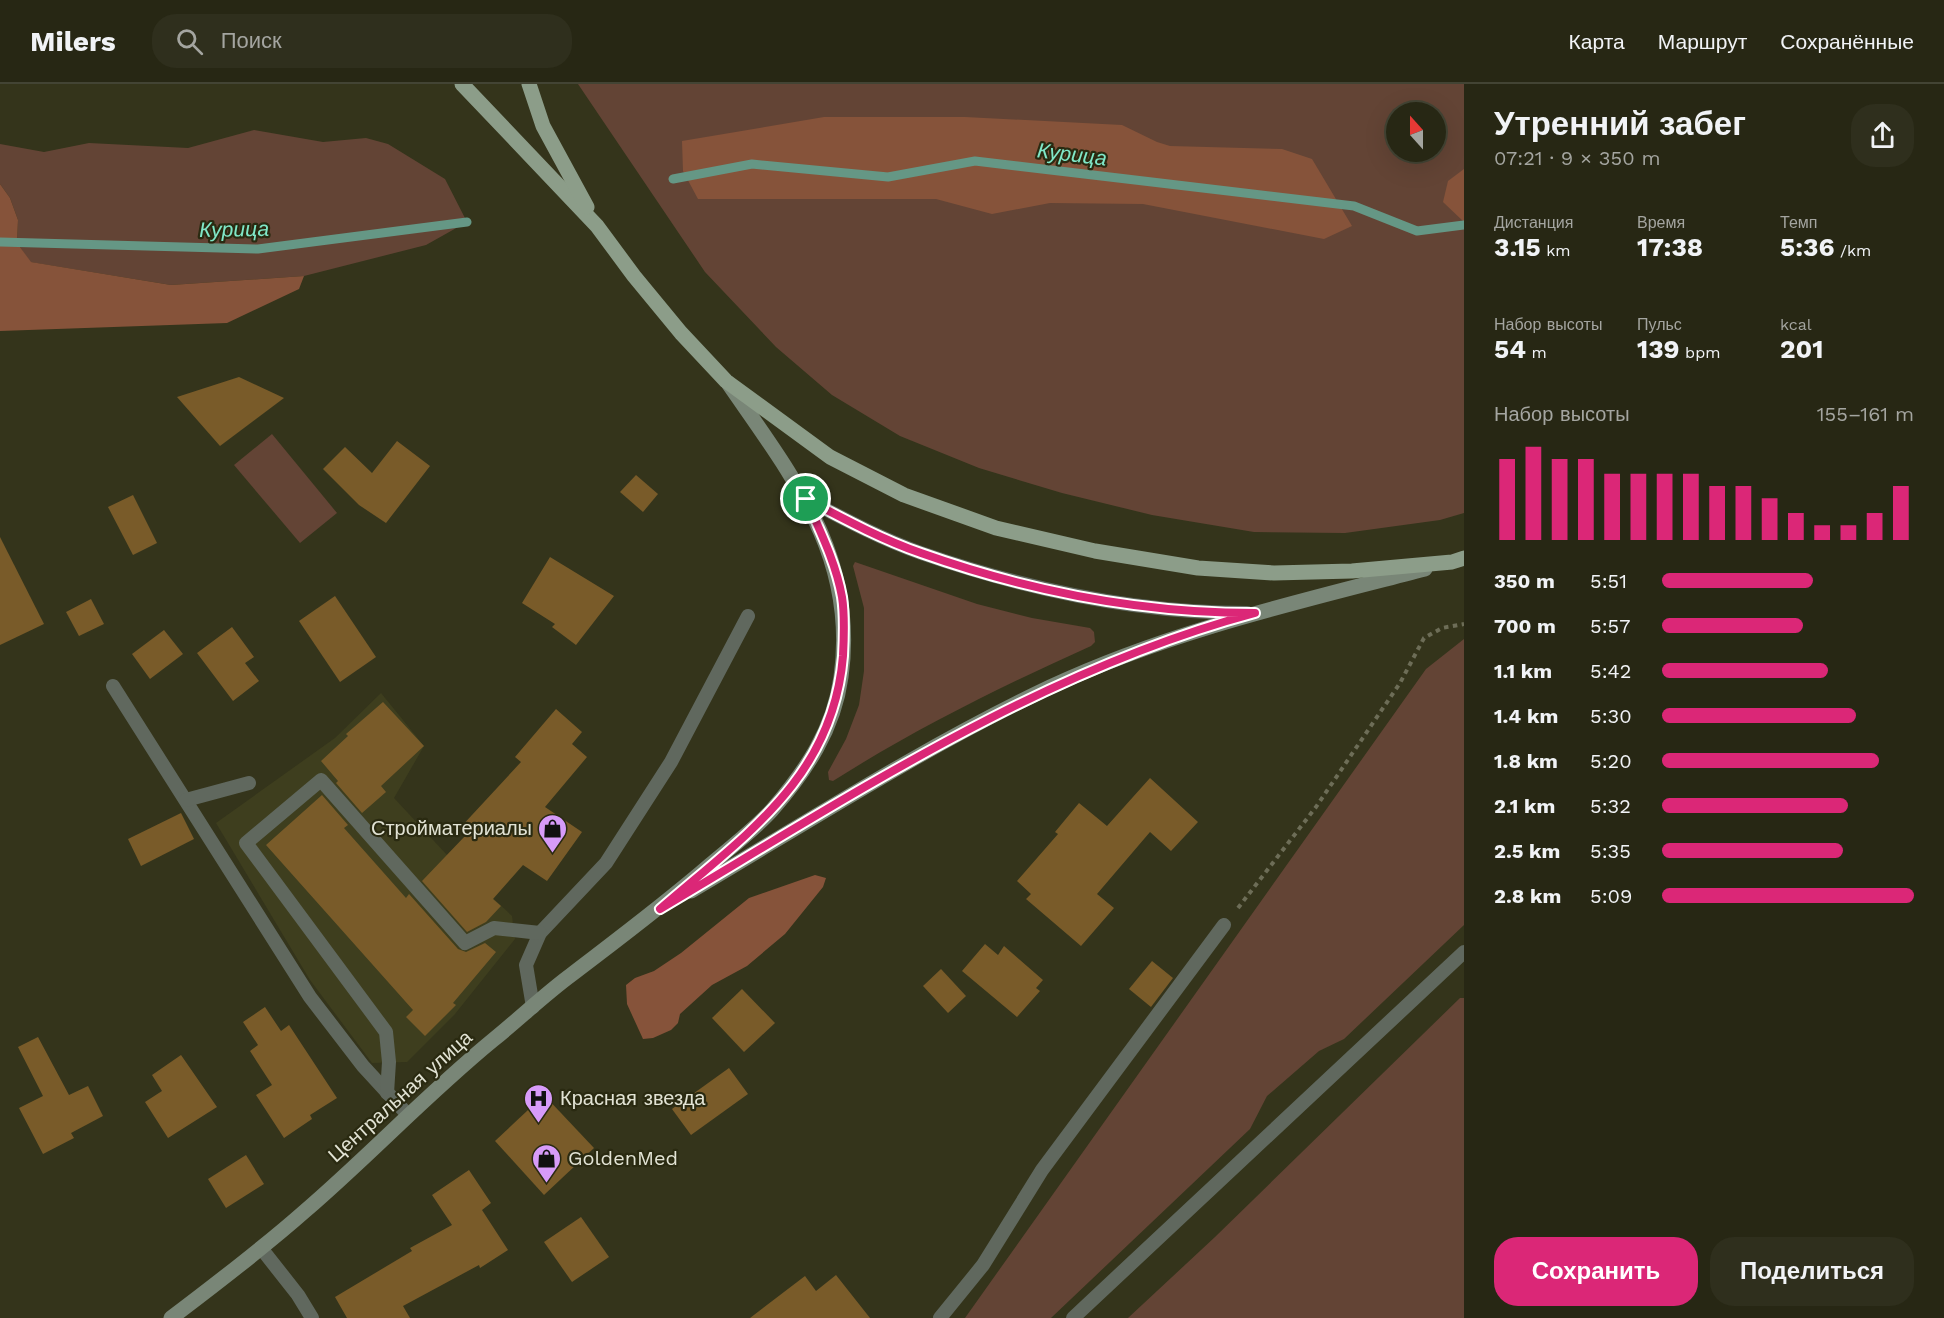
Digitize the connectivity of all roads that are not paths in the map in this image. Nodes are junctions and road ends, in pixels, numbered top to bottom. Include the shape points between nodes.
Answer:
1 (462, 84) edge
2 (529, 84) edge
3 (597, 226) junction
4 (726, 381) junction
5 (806, 499) junction
6 (1458, 560) edge
7 (1255, 613) junction
8 (748, 616) dead end
9 (113, 686) dead end
10 (249, 783) dead end
11 (186, 800) junction
12 (660, 909) junction
13 (1224, 925) road end
14 (540, 933) junction
15 (1464, 952) edge
16 (533, 1007) junction
17 (387, 1093) junction
18 (408, 1115) junction
19 (261, 1248) junction
20 (171, 1318) edge
21 (312, 1318) edge
22 (940, 1318) edge
23 (1073, 1318) edge

1 - 3 main road
2 - 3 main road via 543,126
3 - 4 main road via 681,333
4 - 5 main road
4 - 6 main road via 830,457 904,495 996,528 1095,551 1198,568 1341,572
5 - 7 lane via 862,529 920,553 987,573 1134,606 1201,613
5 - 12 main road via 842,597 841,678 832,716 820,746 769,814
6 - 7 main road
7 - 12 main road via 1161,642 1050,687 928,751
8 - 14 lane via 671,762 606,863
9 - 11 lane
10 - 11 lane
11 - 17 lane via 310,997
12 - 16 main road, Центральная улица
13 - 22 lane via 1042,1170 983,1265
14 - 16 lane via 525,965
14 - 17 lane via 494,928 465,943 321,780 246,843 386,1032
15 - 23 lane
16 - 18 main road, Центральная улица
17 - 18 lane
18 - 19 main road, Центральная улица
19 - 20 main road, Центральная улица
19 - 21 lane

